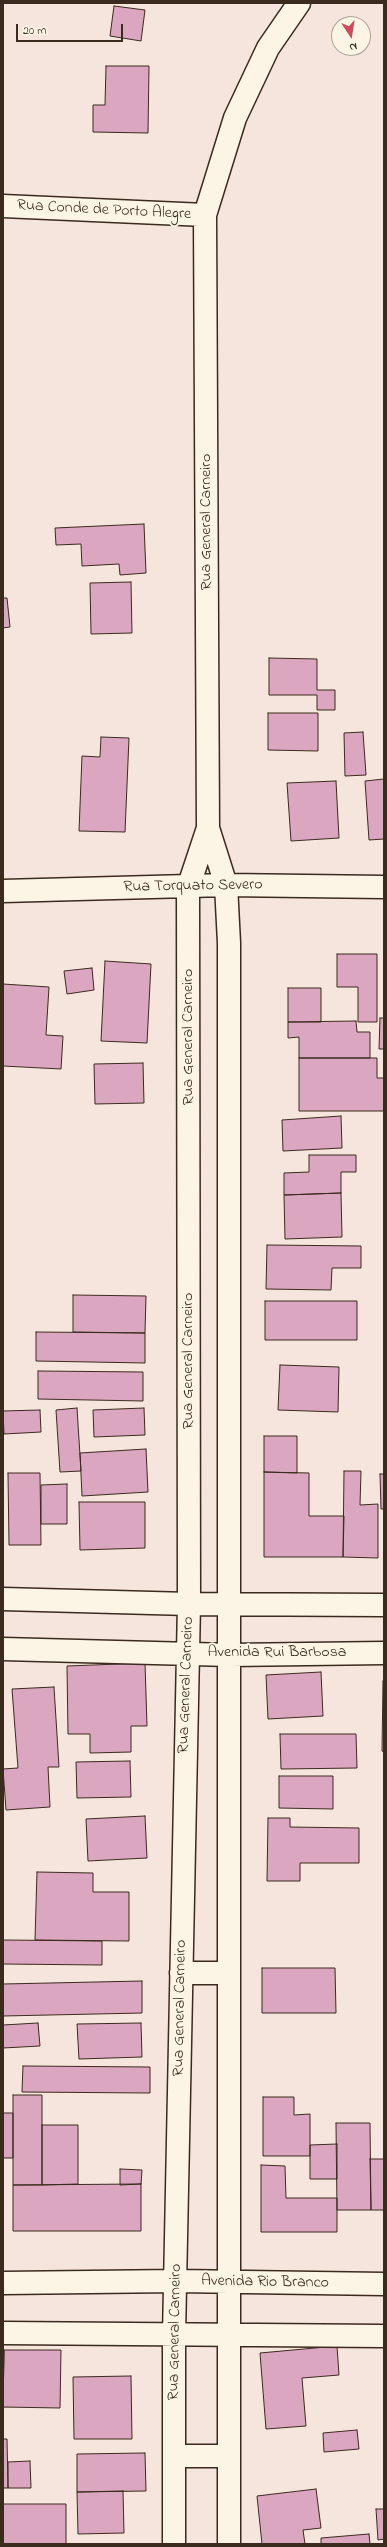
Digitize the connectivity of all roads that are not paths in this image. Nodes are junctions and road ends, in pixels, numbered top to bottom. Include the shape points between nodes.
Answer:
1 (299, 3) edge
2 (3, 206) edge
3 (206, 215) junction
4 (208, 828) junction
5 (226, 885) junction
6 (384, 887) edge
7 (188, 888) junction
8 (3, 891) edge
9 (3, 1599) edge
10 (189, 1604) junction
11 (230, 1604) junction
12 (384, 1605) edge
13 (3, 1649) edge
14 (186, 1653) junction
15 (384, 1653) edge
16 (230, 1655) junction
17 (181, 1973) junction
18 (229, 1973) junction
19 (177, 2281) junction
20 (3, 2283) edge
21 (228, 2283) junction
22 (384, 2284) edge
23 (3, 2333) edge
24 (174, 2335) junction
25 (229, 2336) junction
26 (384, 2336) edge
27 (174, 2456) junction
28 (229, 2456) junction
29 (174, 2544) edge
30 (229, 2544) edge

1 - 3 street, Rua General Carneiro via 268,48 235,118
2 - 3 street, Rua Conde de Porto Alegre
3 - 4 street, Rua General Carneiro
4 - 5 street, Rua General Carneiro
4 - 7 street, Rua General Carneiro
5 - 6 street, Rua Torquato Severo
5 - 7 street, Rua Torquato Severo
5 - 11 street, Rua General Carneiro via 229,944
7 - 8 street, Rua Torquato Severo
7 - 10 street, Rua General Carneiro
9 - 10 street
10 - 11 street
10 - 14 street, Rua General Carneiro
11 - 12 street
11 - 16 street, Rua General Carneiro
13 - 14 street, Avenida Rui Barbosa
14 - 16 street, Avenida Rui Barbosa
14 - 17 street, Rua General Carneiro
15 - 16 street, Avenida Rui Barbosa
16 - 18 street, Rua General Carneiro
17 - 18 street
17 - 19 street, Rua General Carneiro
18 - 21 street, Rua General Carneiro
19 - 20 street, Avenida Rio Branco
19 - 21 street, Avenida Rio Branco
19 - 24 street, Rua General Carneiro
21 - 22 street, Avenida Rio Branco
21 - 25 street, Rua General Carneiro
23 - 24 street
24 - 25 street
24 - 27 street, Rua General Carneiro
25 - 26 street
25 - 28 street, Rua General Carneiro
27 - 28 street
27 - 29 street, Rua General Carneiro
28 - 30 street, Rua General Carneiro

